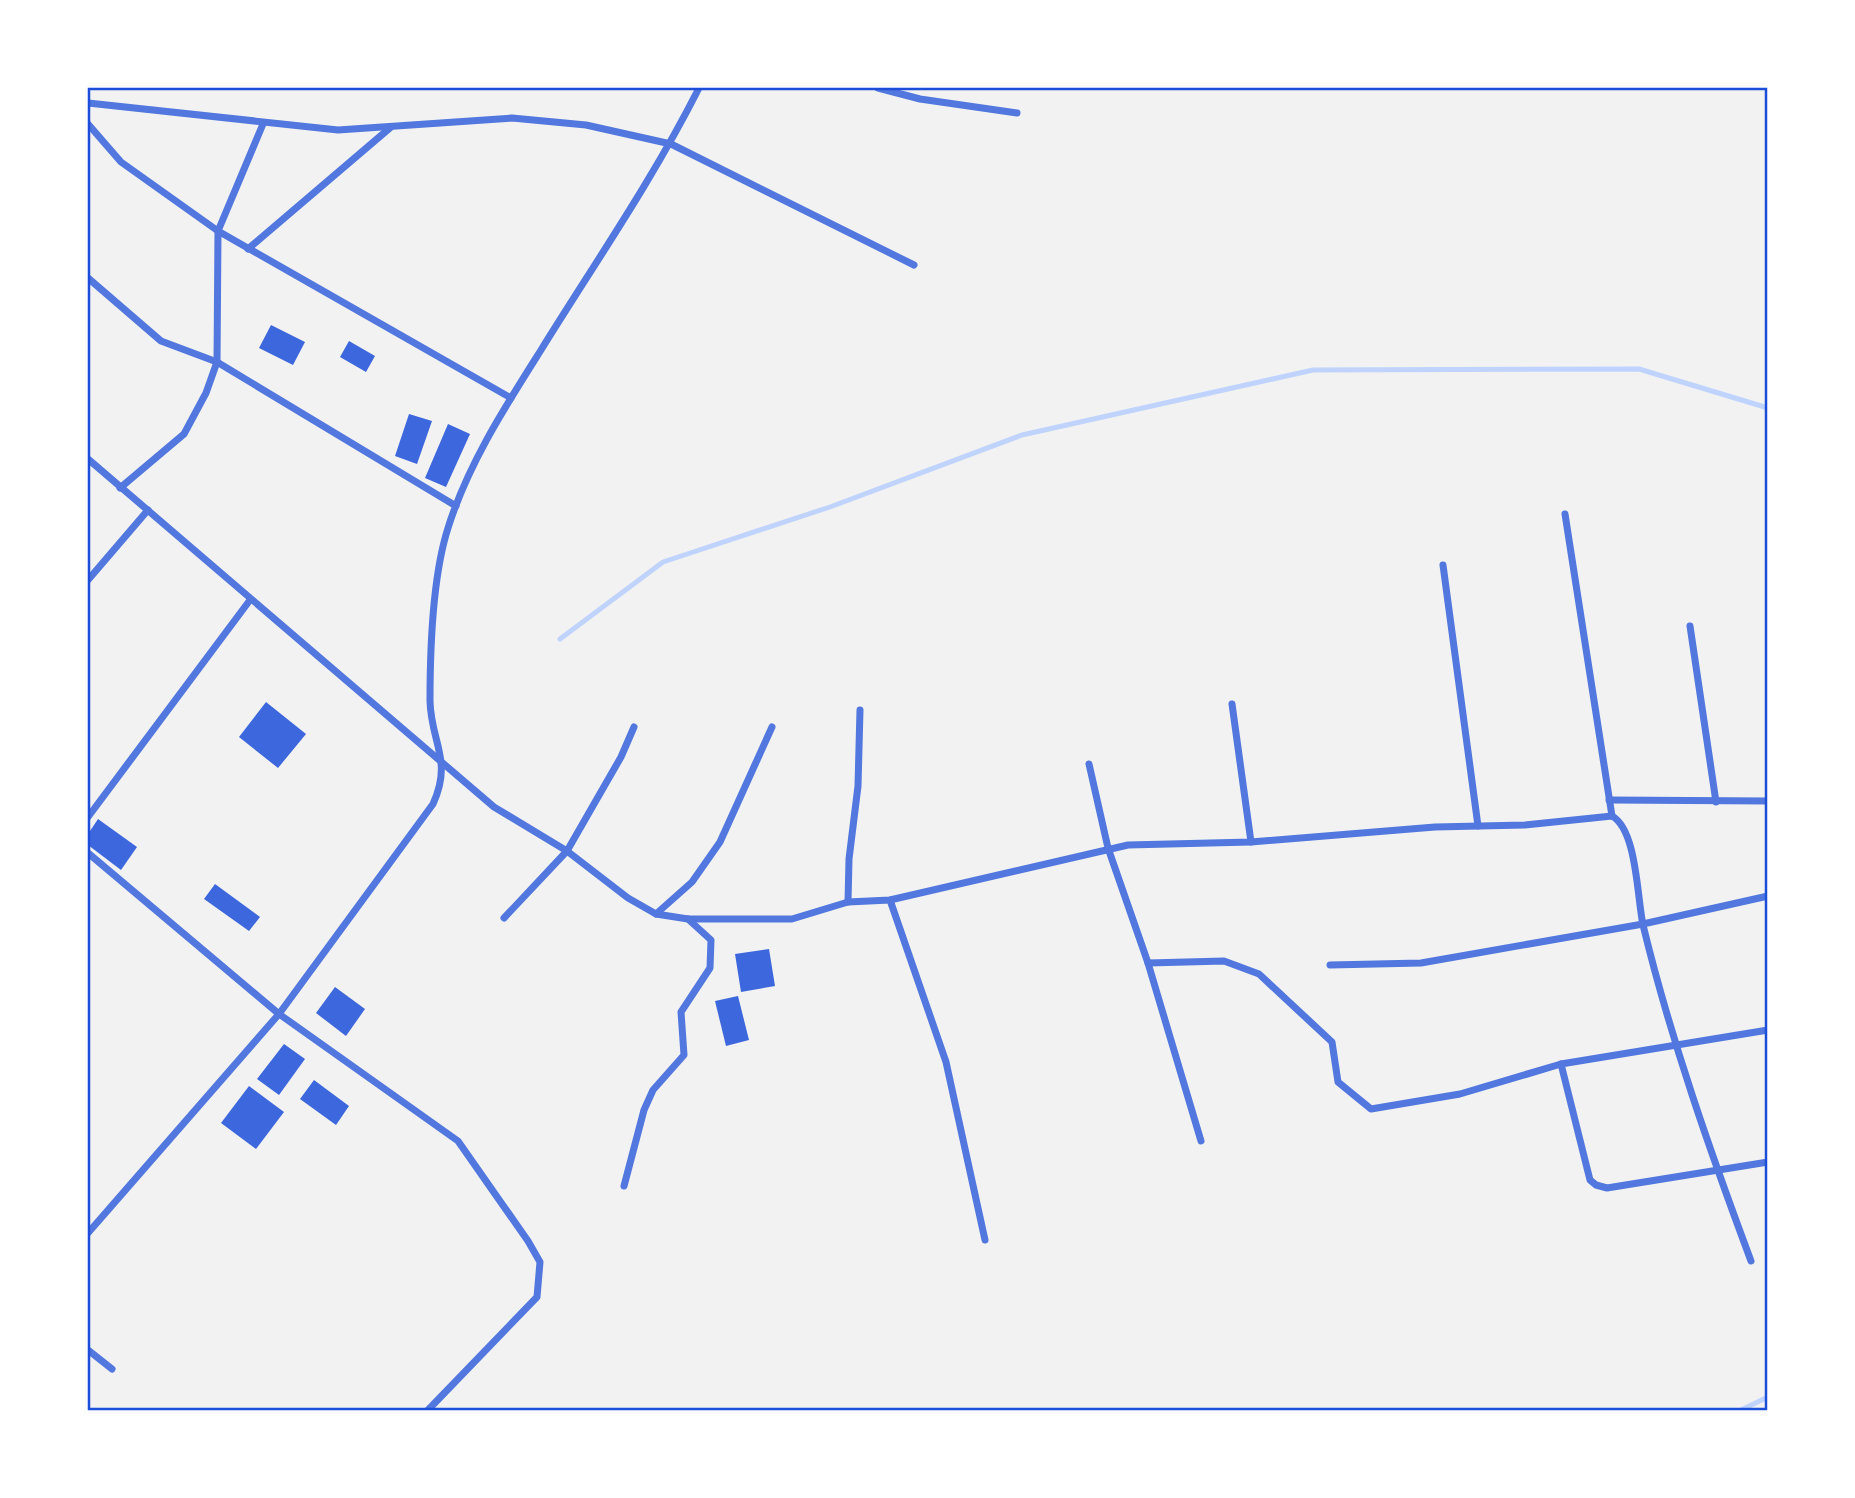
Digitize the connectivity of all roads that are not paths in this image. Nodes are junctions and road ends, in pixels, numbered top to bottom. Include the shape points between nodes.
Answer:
1 (699, 88) edge
2 (878, 88) edge
3 (88, 103) edge
4 (1017, 113) dead end
5 (88, 124) edge
6 (263, 124) junction
7 (393, 126) junction
8 (671, 144) junction
9 (218, 231) junction
10 (248, 249) junction
11 (914, 265) dead end
12 (88, 278) edge
13 (217, 362) junction
14 (511, 398) junction
15 (88, 459) edge
16 (120, 488) junction
17 (456, 506) junction
18 (148, 510) junction
19 (1565, 514) dead end
20 (1443, 565) dead end
21 (88, 580) edge
22 (250, 600) junction
23 (1690, 626) dead end
24 (1232, 704) dead end
25 (860, 710) dead end
26 (634, 727) dead end
27 (772, 727) dead end
28 (442, 762) junction
29 (1089, 764) dead end
30 (1609, 800) junction
31 (1768, 801) edge
32 (1716, 802) junction
33 (1612, 816) junction
34 (88, 817) edge
35 (1478, 826) junction
36 (1251, 842) junction
37 (1108, 848) junction
38 (567, 851) junction
39 (88, 853) edge
40 (1768, 896) edge
41 (890, 900) junction
42 (848, 902) junction
43 (656, 914) junction
44 (505, 918) dead end
45 (688, 919) junction
46 (1643, 924) junction
47 (1148, 963) junction
48 (1330, 965) dead end
49 (279, 1014) junction
50 (1768, 1030) edge
51 (1678, 1046) junction
52 (1561, 1064) junction
53 (1201, 1142) dead end
54 (1768, 1162) edge
55 (1718, 1172) junction
56 (624, 1186) dead end
57 (88, 1233) edge
58 (985, 1240) dead end
59 (1751, 1261) dead end
60 (88, 1350) edge
61 (112, 1369) dead end
62 (428, 1410) edge

1 - 8 street
2 - 4 street
3 - 6 street
5 - 9 street via 121,162
6 - 7 street via 338,130
6 - 9 street
7 - 8 street via 512,118 586,125
7 - 10 street
8 - 11 street
8 - 14 street
9 - 10 street
9 - 13 street
10 - 14 street
12 - 13 street via 161,341
13 - 16 street via 184,434
13 - 17 street
14 - 17 street via 470,470
15 - 16 street
16 - 18 street
17 - 28 street via 447,530 436,598 430,704
18 - 21 street
18 - 22 street
19 - 30 street
20 - 35 street
22 - 28 street
22 - 34 street
23 - 32 street
24 - 36 street
25 - 42 street
26 - 38 street
27 - 43 street via 720,842 692,882
28 - 38 street via 494,807
28 - 49 street via 442,783 433,804
29 - 37 street
30 - 32 street
30 - 33 street
31 - 32 street
33 - 35 street
33 - 46 street via 1625,828
35 - 36 street
36 - 37 street
37 - 41 street
37 - 47 street
38 - 43 street
38 - 44 street
39 - 49 street
40 - 46 street
41 - 42 street
41 - 58 street via 946,1062
42 - 45 street via 792,919
43 - 45 street
45 - 56 street via 711,940 710,968 681,1012 684,1055 653,1090
46 - 48 street via 1421,963
46 - 51 street
47 - 52 street via 1224,961 1259,974 1332,1042 1338,1082 1371,1109 1460,1094
47 - 53 street
49 - 57 street
49 - 62 street via 458,1141 540,1262 537,1297
50 - 51 street
51 - 52 street
51 - 55 street
52 - 55 street via 1590,1180 1596,1185 1608,1188
54 - 55 street
55 - 59 street
60 - 61 street

